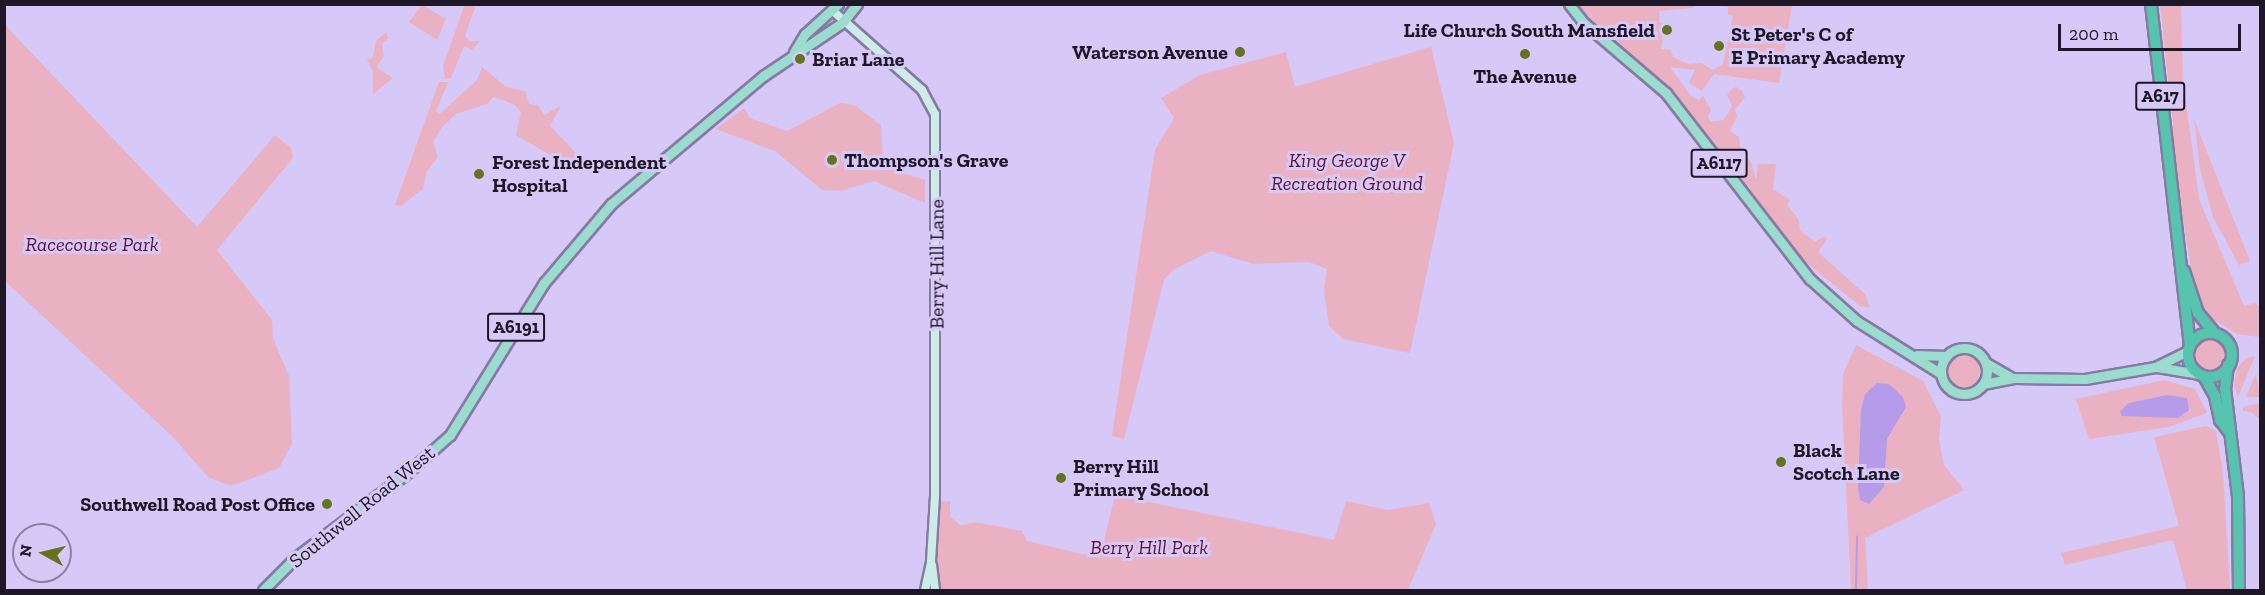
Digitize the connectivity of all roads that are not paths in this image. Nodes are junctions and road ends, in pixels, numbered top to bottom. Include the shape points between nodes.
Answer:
1 (857, 4) edge
2 (1569, 4) edge
3 (2151, 4) edge
4 (836, 8) edge
5 (843, 22) junction
6 (794, 52) junction
7 (2181, 267) junction
8 (2214, 333) junction
9 (2189, 348) junction
10 (1914, 355) junction
11 (1946, 356) junction
12 (1986, 363) junction
13 (2229, 365) junction
14 (2155, 367) junction
15 (1940, 373) junction
16 (2201, 375) junction
17 (2013, 378) junction
18 (1983, 384) junction
19 (2230, 433) junction
20 (931, 562) junction
21 (263, 591) edge
22 (925, 591) edge
23 (932, 591) edge
24 (2239, 591) edge

1 - 5 main road, Southwell Road West / A6191
2 - 10 main road, A6117 via 1584,23 1666,93 1810,279 1857,321
3 - 7 highway, A617
4 - 5 street, Berry Hill Lane
4 - 6 main road, Southwell Road West / A6191 via 805,34
5 - 6 main road, Southwell Road West / A6191 via 813,44
5 - 20 street, Berry Hill Lane via 922,90 935,114 937,394
6 - 21 main road, Southwell Road West / A6191 via 653,166 576,242 544,283 450,435 408,473 296,557
7 - 8 highway, A617 via 2198,313
7 - 9 highway, A617
8 - 9 highway via 2200,335
8 - 13 highway via 2230,347
9 - 14 main road, A6117
9 - 16 highway via 2190,363
10 - 11 main road, A6117
10 - 15 main road, A6117
11 - 12 main road, A6117 via 1968,348 1979,353
11 - 15 main road
12 - 17 main road, A6117
12 - 18 main road
13 - 16 highway via 2221,373
13 - 19 highway via 2225,389
14 - 16 main road, A6117
14 - 17 main road, A6117 via 2085,379
15 - 18 main road, A6117 via 1946,387 1954,393 1972,393
16 - 19 highway via 2215,396 2220,420
17 - 18 main road, A6117
19 - 24 highway via 2238,497
20 - 22 street, Berry Hill Lane
20 - 23 street

